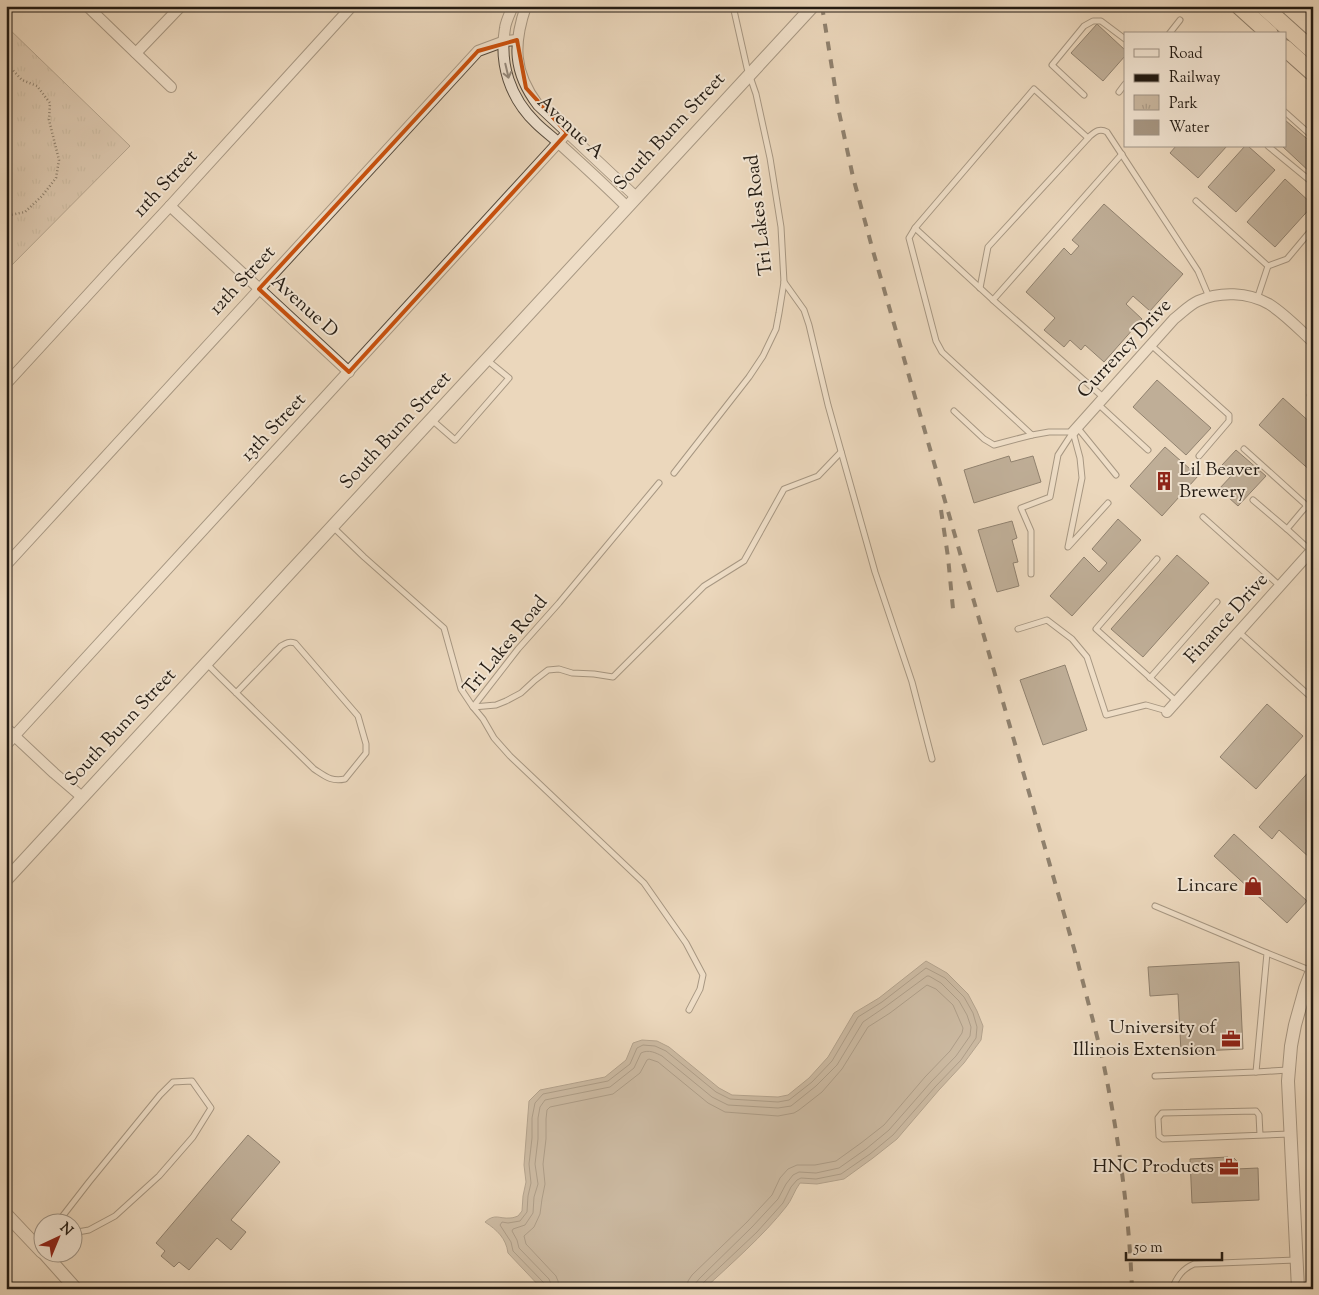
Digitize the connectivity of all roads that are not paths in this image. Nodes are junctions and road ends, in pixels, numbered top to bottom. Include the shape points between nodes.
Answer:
1 (87, 6) edge
2 (181, 6) edge
3 (352, 6) edge
4 (513, 6) edge
5 (526, 6) edge
6 (732, 6) edge
7 (813, 6) edge
8 (1239, 6) edge
9 (1263, 6) edge
10 (1180, 20) dead end
11 (1171, 32) edge
12 (1268, 32) edge
13 (1124, 39) edge
14 (517, 40) junction
15 (504, 41) junction
16 (1286, 49) edge
17 (1313, 51) edge
18 (136, 53) junction
19 (750, 73) junction
20 (1313, 73) edge
21 (1124, 85) edge
22 (171, 87) dead end
23 (1119, 92) dead end
24 (1084, 95) dead end
25 (1286, 113) edge
26 (567, 133) junction
27 (1313, 137) edge
28 (1088, 138) junction
29 (559, 142) junction
30 (1270, 148) edge
31 (1122, 154) junction
32 (1313, 183) edge
33 (636, 196) junction
34 (1196, 201) dead end
35 (170, 206) junction
36 (627, 206) junction
37 (915, 228) junction
38 (1313, 228) edge
39 (1268, 266) junction
40 (784, 282) junction
41 (980, 288) junction
42 (259, 290) junction
43 (1209, 297) junction
44 (1256, 298) junction
45 (993, 300) junction
46 (1313, 342) edge
47 (1151, 345) junction
48 (487, 360) junction
49 (349, 372) junction
50 (6, 384) edge
51 (1313, 391) edge
52 (1313, 398) edge
53 (1101, 401) junction
54 (954, 411) dead end
55 (432, 420) junction
56 (1075, 429) junction
57 (1032, 434) junction
58 (1244, 449) dead end
59 (1148, 450) dead end
60 (841, 452) junction
61 (1199, 456) dead end
62 (674, 472) dead end
63 (1116, 475) dead end
64 (659, 483) dead end
65 (1253, 500) dead end
66 (1108, 503) dead end
67 (1203, 517) dead end
68 (333, 527) junction
69 (1287, 529) junction
70 (1312, 550) edge
71 (1157, 559) dead end
72 (6, 565) edge
73 (1030, 574) dead end
74 (1280, 586) junction
75 (1217, 602) dead end
76 (1018, 629) dead end
77 (1238, 632) junction
78 (207, 664) junction
79 (1150, 678) junction
80 (236, 693) junction
81 (1313, 699) edge
82 (1176, 702) junction
83 (473, 707) junction
84 (1167, 712) joint
85 (6, 728) edge
86 (14, 736) junction
87 (6, 745) edge
88 (932, 758) dead end
89 (82, 797) junction
90 (6, 880) edge
91 (1155, 906) dead end
92 (1267, 953) junction
93 (1312, 970) edge
94 (689, 1010) dead end
95 (1289, 1070) junction
96 (1256, 1072) junction
97 (1156, 1076) dead end
98 (1290, 1134) junction
99 (1260, 1136) junction
100 (66, 1212) edge
101 (6, 1214) edge
102 (82, 1231) edge
103 (32, 1239) edge
104 (1297, 1260) junction
105 (53, 1262) edge
106 (76, 1289) edge
107 (1172, 1289) edge
108 (1298, 1289) edge

1 - 18 street
2 - 18 street
3 - 35 street, 11th Street
4 - 15 street, Avenue A
5 - 14 street, Avenue A
6 - 19 lane, Tri Lakes Road
7 - 19 street, South Bunn Street
8 - 12 highway
9 - 17 highway
10 - 11 lane
13 - 24 lane via 1101,21 1093,20 1084,26 1052,65
14 - 15 street, 12th Street
14 - 26 street, Avenue A via 520,71 526,88 538,105
15 -> 29 street, Avenue A via 505,68 517,100 537,124
15 - 42 street, 12th Street via 478,51
16 - 20 highway
18 - 22 street
19 - 33 street, South Bunn Street
19 - 40 lane, Tri Lakes Road via 762,116 778,208
21 - 23 lane
25 - 27 lane
26 - 29 street, 13th Street
26 - 33 street, Avenue A
28 - 31 lane via 1096,131 1107,132
28 - 37 lane via 1034,89
28 - 41 lane via 988,247
29 - 36 street, Avenue A
29 - 49 street, 13th Street
30 - 32 lane
31 - 43 lane via 1198,271
31 - 45 lane
33 - 36 street, South Bunn Street
34 - 39 lane
35 - 42 street, Avenue D
35 - 50 street, 11th Street
36 - 48 street, South Bunn Street
37 - 41 lane
37 - 57 lane via 909,238 936,341 942,352
38 - 39 lane via 1287,259
39 - 44 lane
40 - 60 lane via 804,310
40 - 62 lane, Tri Lakes Road via 776,329 763,356
41 - 45 lane
42 - 49 street, Avenue D
42 - 72 street, 12th Street
43 - 44 street, Currency Drive via 1224,294
43 - 47 street, Currency Drive via 1186,308
44 - 46 street, Currency Drive via 1282,314
45 - 53 lane
47 - 53 street, Currency Drive
47 - 61 lane via 1229,414 1229,421
48 - 55 street, South Bunn Street
48 - 55 lane via 509,378 455,440
49 - 86 street, 13th Street
51 - 52 lane via 1310,395
53 - 56 street, Currency Drive
53 - 59 lane
54 - 57 lane via 994,445
55 - 68 street, South Bunn Street
56 - 57 lane
56 - 63 lane
56 - 66 lane via 1082,478 1068,547
56 - 73 lane via 1058,455 1050,497 1021,508 1031,531
58 - 69 lane via 1305,504 1306,507
60 - 83 lane via 818,476 784,489 744,561 704,586 613,677 548,670 522,693 506,701
60 - 88 lane
64 - 83 lane, Tri Lakes Road
65 - 69 lane
67 - 74 lane
68 - 78 street, South Bunn Street
68 - 83 lane via 444,628 461,689
69 - 70 lane
70 - 74 street, Finance Drive
71 - 79 lane via 1096,629
74 - 77 street, Finance Drive
75 - 79 lane
76 - 84 lane via 1047,620 1072,639 1087,657 1106,715 1146,705
77 - 81 lane
77 - 82 street, Finance Drive
78 - 80 lane
78 - 89 street, South Bunn Street
79 - 82 lane
80 - 80 lane via 314,769 328,778 345,779 366,753 358,716 295,643 287,642 281,646
82 - 84 street, Finance Drive
83 - 94 lane, Tri Lakes Road via 510,756 644,884 686,943 703,975
85 - 86 street
86 - 87 street, 13th Street
86 - 89 street
89 - 90 street, South Bunn Street
91 - 92 lane
92 - 93 lane
92 - 96 lane
93 - 95 street via 1295,1025
95 - 96 lane
95 - 98 street
96 - 97 lane
98 - 99 lane
98 - 104 street
99 - 99 lane via 1163,1139 1159,1136 1158,1118 1162,1113 1256,1111
100 - 102 lane via 160,1095 173,1082 192,1081 211,1108 193,1137 159,1176 115,1216
101 - 103 street
104 - 107 lane via 1194,1264 1185,1268
104 - 108 street
105 - 106 street

